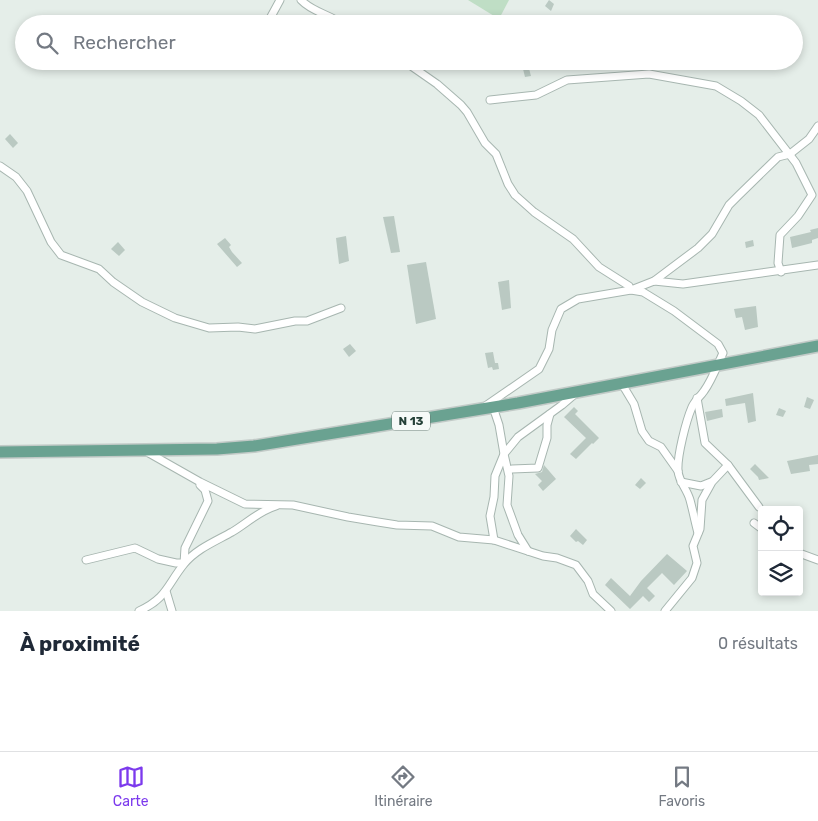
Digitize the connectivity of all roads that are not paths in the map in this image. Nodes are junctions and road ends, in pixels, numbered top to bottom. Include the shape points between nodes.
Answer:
1 (280, 0) edge
2 (300, 0) edge
3 (272, 15) edge
4 (328, 15) edge
5 (417, 70) edge
6 (490, 100) dead end
7 (818, 126) edge
8 (790, 154) junction
9 (0, 166) edge
10 (815, 195) edge
11 (818, 266) edge
12 (781, 272) junction
13 (654, 281) junction
14 (631, 290) junction
15 (340, 308) dead end
16 (818, 346) edge
17 (717, 366) junction
18 (622, 384) junction
19 (576, 392) junction
20 (697, 398) junction
21 (493, 407) junction
22 (480, 410) junction
23 (550, 414) junction
24 (144, 451) junction
25 (0, 452) edge
26 (504, 454) junction
27 (728, 465) junction
28 (509, 470) junction
29 (678, 471) junction
30 (200, 482) junction
31 (681, 482) junction
32 (712, 482) junction
33 (283, 504) junction
34 (758, 506) edge
35 (754, 523) dead end
36 (758, 526) edge
37 (698, 533) junction
38 (494, 540) junction
39 (528, 551) junction
40 (803, 554) edge
41 (86, 560) dead end
42 (818, 560) edge
43 (184, 563) junction
44 (166, 590) junction
45 (139, 611) edge
46 (172, 611) edge
47 (611, 611) edge
48 (665, 611) edge

1 - 3 street
2 - 4 street via 306,6
5 - 14 street via 467,112 485,143 496,154 516,195 534,212 573,238 599,266
6 - 8 street via 536,95 567,80 649,74 716,86 759,115
7 - 8 street via 809,139
8 - 10 street
8 - 13 street via 778,157 756,177 729,205 712,234
9 - 15 street via 16,177 27,191 51,242 61,255 99,269 142,302 175,318 209,328 255,330 307,321
10 - 12 street via 780,235 778,263
11 - 12 street
12 - 13 street via 683,284
13 - 14 street
14 - 17 street via 643,292 674,311 718,344 723,353
14 - 22 street via 578,299 561,309 552,330 549,349 539,368
16 - 17 main road, N 13
17 - 18 main road, N 13
17 - 20 street
18 - 19 main road, N 13
18 - 29 street via 634,404 642,431 661,447
19 - 21 main road, N 13
19 - 23 street
20 - 27 street via 705,443
20 - 29 street via 682,443
21 - 22 main road, N 13
21 - 26 street via 500,425
22 - 24 main road, N 13 via 254,446
23 - 26 street via 518,437
23 - 28 street via 538,468
24 - 25 main road, N 13
24 - 30 street
26 - 28 street
26 - 38 street via 495,476 490,516
27 - 32 street
27 - 34 street
28 - 39 street via 507,505
29 - 31 street
30 - 33 street via 245,504
30 - 43 street via 208,501 185,548
31 - 32 street via 701,486
31 - 37 street via 690,499
32 - 37 street via 702,500
33 - 38 street via 398,525 432,526 459,537
33 - 43 street via 258,514
35 - 36 street
37 - 48 street via 693,546 696,563 692,578
38 - 39 street
39 - 47 street via 576,566 594,594
40 - 42 street
41 - 43 street via 135,548 163,560
43 - 44 street
44 - 45 street via 157,601
44 - 46 street

